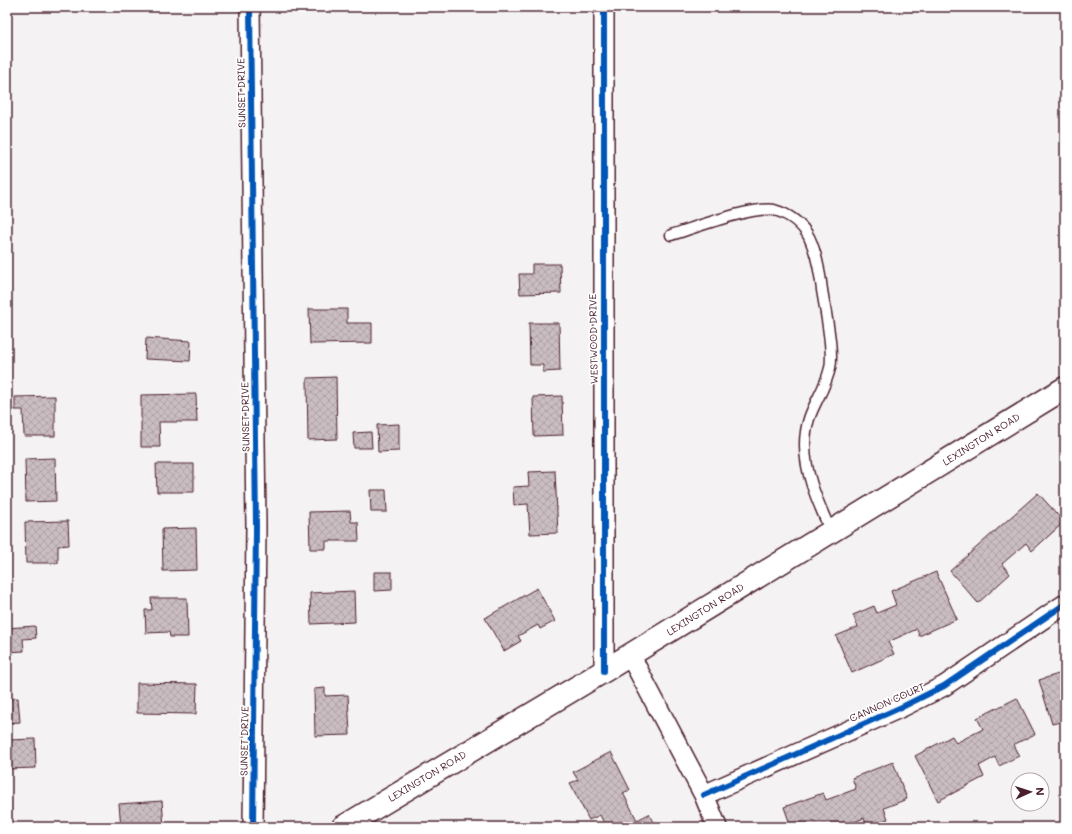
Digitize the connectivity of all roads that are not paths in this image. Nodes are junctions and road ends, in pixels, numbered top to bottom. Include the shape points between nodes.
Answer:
1 (250, 7) edge
2 (604, 7) edge
3 (671, 235) dead end
4 (1065, 388) edge
5 (830, 532) junction
6 (1065, 604) edge
7 (630, 655) junction
8 (604, 672) junction
9 (704, 795) junction
10 (253, 827) edge
11 (343, 827) edge
12 (717, 827) edge

1 - 10 street, SUNSET DRIVE via 256,527
2 - 8 street, WESTWOOD DRIVE
3 - 5 lane via 726,218 773,210 789,216 800,224 809,237 818,263 829,330 831,367 812,408 806,427 805,447 809,478
4 - 5 main road, LEXINGTON ROAD
5 - 7 main road, LEXINGTON ROAD
6 - 9 street, CANNON COURT via 944,686
7 - 8 main road, LEXINGTON ROAD
7 - 9 street
8 - 11 main road, LEXINGTON ROAD
9 - 12 street

